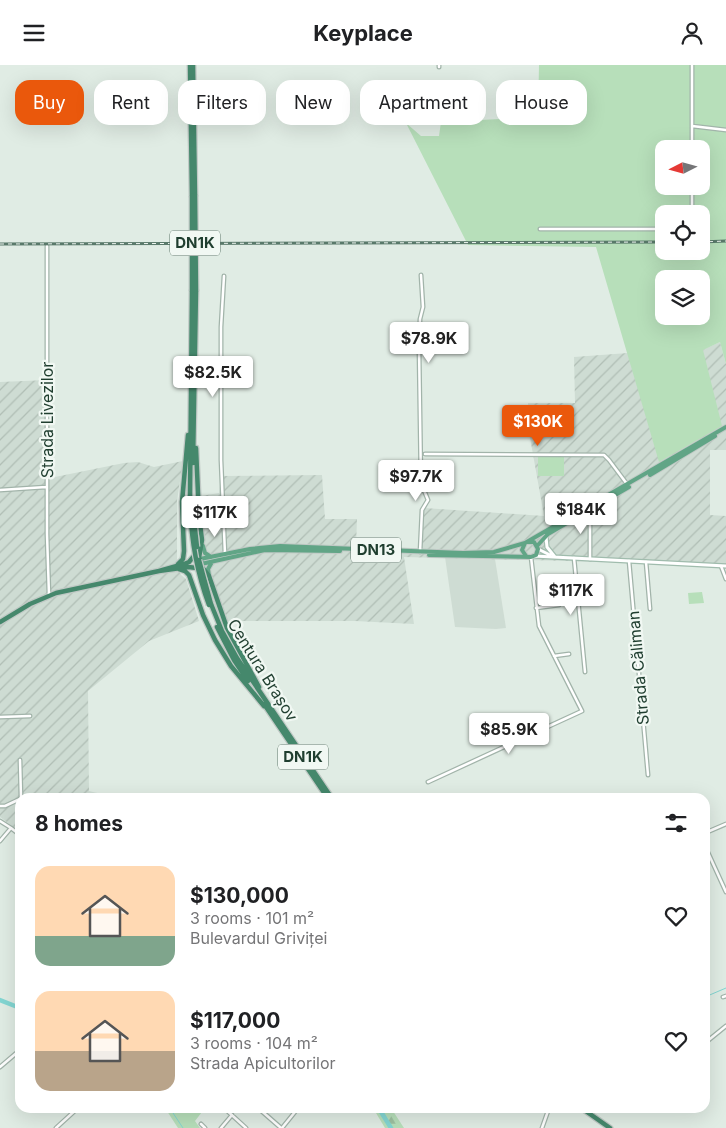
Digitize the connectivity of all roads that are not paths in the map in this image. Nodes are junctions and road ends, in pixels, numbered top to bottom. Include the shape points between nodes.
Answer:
1 (192, 65) edge
2 (692, 65) edge
3 (692, 126) junction
4 (726, 130) edge
5 (692, 140) edge
6 (540, 229) dead end
7 (655, 229) edge
8 (47, 246) dead end
9 (421, 275) dead end
10 (224, 276) dead end
11 (192, 421) junction
12 (726, 429) edge
13 (425, 454) dead end
14 (627, 485) junction
15 (47, 487) junction
16 (0, 490) edge
17 (590, 510) junction
18 (548, 532) junction
19 (202, 540) junction
20 (526, 543) junction
21 (184, 547) junction
22 (538, 547) junction
23 (420, 552) junction
24 (225, 554) junction
25 (526, 556) junction
26 (533, 557) junction
27 (555, 557) junction
28 (574, 558) junction
29 (211, 559) junction
30 (590, 559) junction
31 (190, 560) junction
32 (630, 561) junction
33 (646, 561) junction
34 (200, 562) junction
35 (721, 566) junction
36 (726, 566) edge
37 (175, 568) junction
38 (193, 568) junction
39 (209, 576) junction
40 (726, 579) edge
41 (192, 581) junction
42 (560, 588) dead end
43 (49, 595) junction
44 (536, 608) junction
45 (650, 609) dead end
46 (0, 622) edge
47 (569, 654) dead end
48 (554, 656) junction
49 (585, 672) dead end
50 (30, 716) dead end
51 (0, 717) edge
52 (274, 717) junction
53 (20, 760) dead end
54 (648, 775) dead end
55 (428, 782) dead end
56 (20, 793) edge
57 (326, 793) edge
58 (15, 801) edge
59 (0, 806) edge
60 (0, 821) edge
61 (726, 824) edge
62 (11, 828) junction
63 (15, 831) edge
64 (710, 831) edge
65 (0, 841) edge
66 (710, 857) edge
67 (726, 892) edge
68 (726, 1026) edge
69 (710, 1039) edge
70 (15, 1054) edge
71 (0, 1067) edge
72 (72, 1113) edge
73 (230, 1113) edge
74 (264, 1113) edge
75 (294, 1113) edge
76 (547, 1113) edge
77 (584, 1113) edge
78 (589, 1113) edge
79 (232, 1115) junction
80 (201, 1124) dead end
81 (284, 1125) junction
82 (56, 1128) edge
83 (205, 1128) edge
84 (221, 1128) edge
85 (246, 1128) edge
86 (281, 1128) edge
87 (288, 1128) edge
88 (542, 1128) edge
89 (605, 1128) edge
90 (610, 1128) edge

1 - 11 highway, Centura Brașov / DN1K, bridge
2 - 3 street
3 - 4 street
3 - 5 street
6 - 7 street
8 - 15 street, Strada Livezilor
9 - 23 street via 424,307 419,347 420,454 421,485 428,500 422,508
10 - 24 street via 221,461
11 - 19 highway
11 - 21 highway, DN1K via 188,433 182,511
11 - 52 highway, Centura Brașov / DN1K, bridge via 193,544 198,569 220,633 234,660
12 - 14 main road
12 - 17 main road, DN13
13 - 14 street via 604,455
14 - 18 main road
15 - 16 street
15 - 43 street, Strada Livezilor
17 - 18 main road, DN13
17 - 30 street
18 - 20 main road, DN13
18 - 22 main road, DN13
18 - 27 main road via 547,547
19 - 29 main road via 204,551
19 - 34 highway
20 - 22 main road via 534,542
20 - 23 main road, DN13 via 485,553
20 - 25 main road via 522,550
21 - 31 highway
21 - 37 highway via 183,559
22 - 26 main road, DN13
22 - 27 main road
23 - 24 main road, DN13 via 280,546
24 - 29 main road, DN13
25 - 26 main road, DN13
25 - 29 main road, DN13 via 281,549
26 - 27 main road
26 - 44 street
27 - 28 main road
28 - 30 main road
28 - 49 street
29 - 34 main road, DN13
29 - 39 main road
30 - 32 main road
31 - 34 highway, DN13 via 194,556
31 - 37 highway, DN13
31 - 38 highway
32 - 33 main road
32 - 54 street, Strada Căliman
33 - 35 main road
33 - 45 street
34 - 38 highway, DN13
34 - 39 highway
35 - 36 main road
35 - 40 street
37 - 38 highway, DN13
37 - 41 highway via 185,571
37 - 43 highway, DN13
38 - 41 highway
39 - 52 highway via 227,628
41 - 52 highway via 218,646
42 - 44 street via 559,605
43 - 46 highway, DN13
44 - 48 street via 540,630
47 - 48 street
48 - 55 street via 582,711
50 - 51 street
52 - 57 highway, Centura Brașov / DN1K
53 - 56 street
58 - 59 street
60 - 62 street
61 - 64 street
62 - 63 street
62 - 65 street
66 - 67 street
68 - 69 street
70 - 71 street
72 - 82 street
73 - 79 street
74 - 86 street
75 - 81 street
76 - 88 street
77 - 89 highway
78 - 90 highway
79 - 84 street
79 - 85 street
80 - 83 street
81 - 86 street
81 - 87 street

